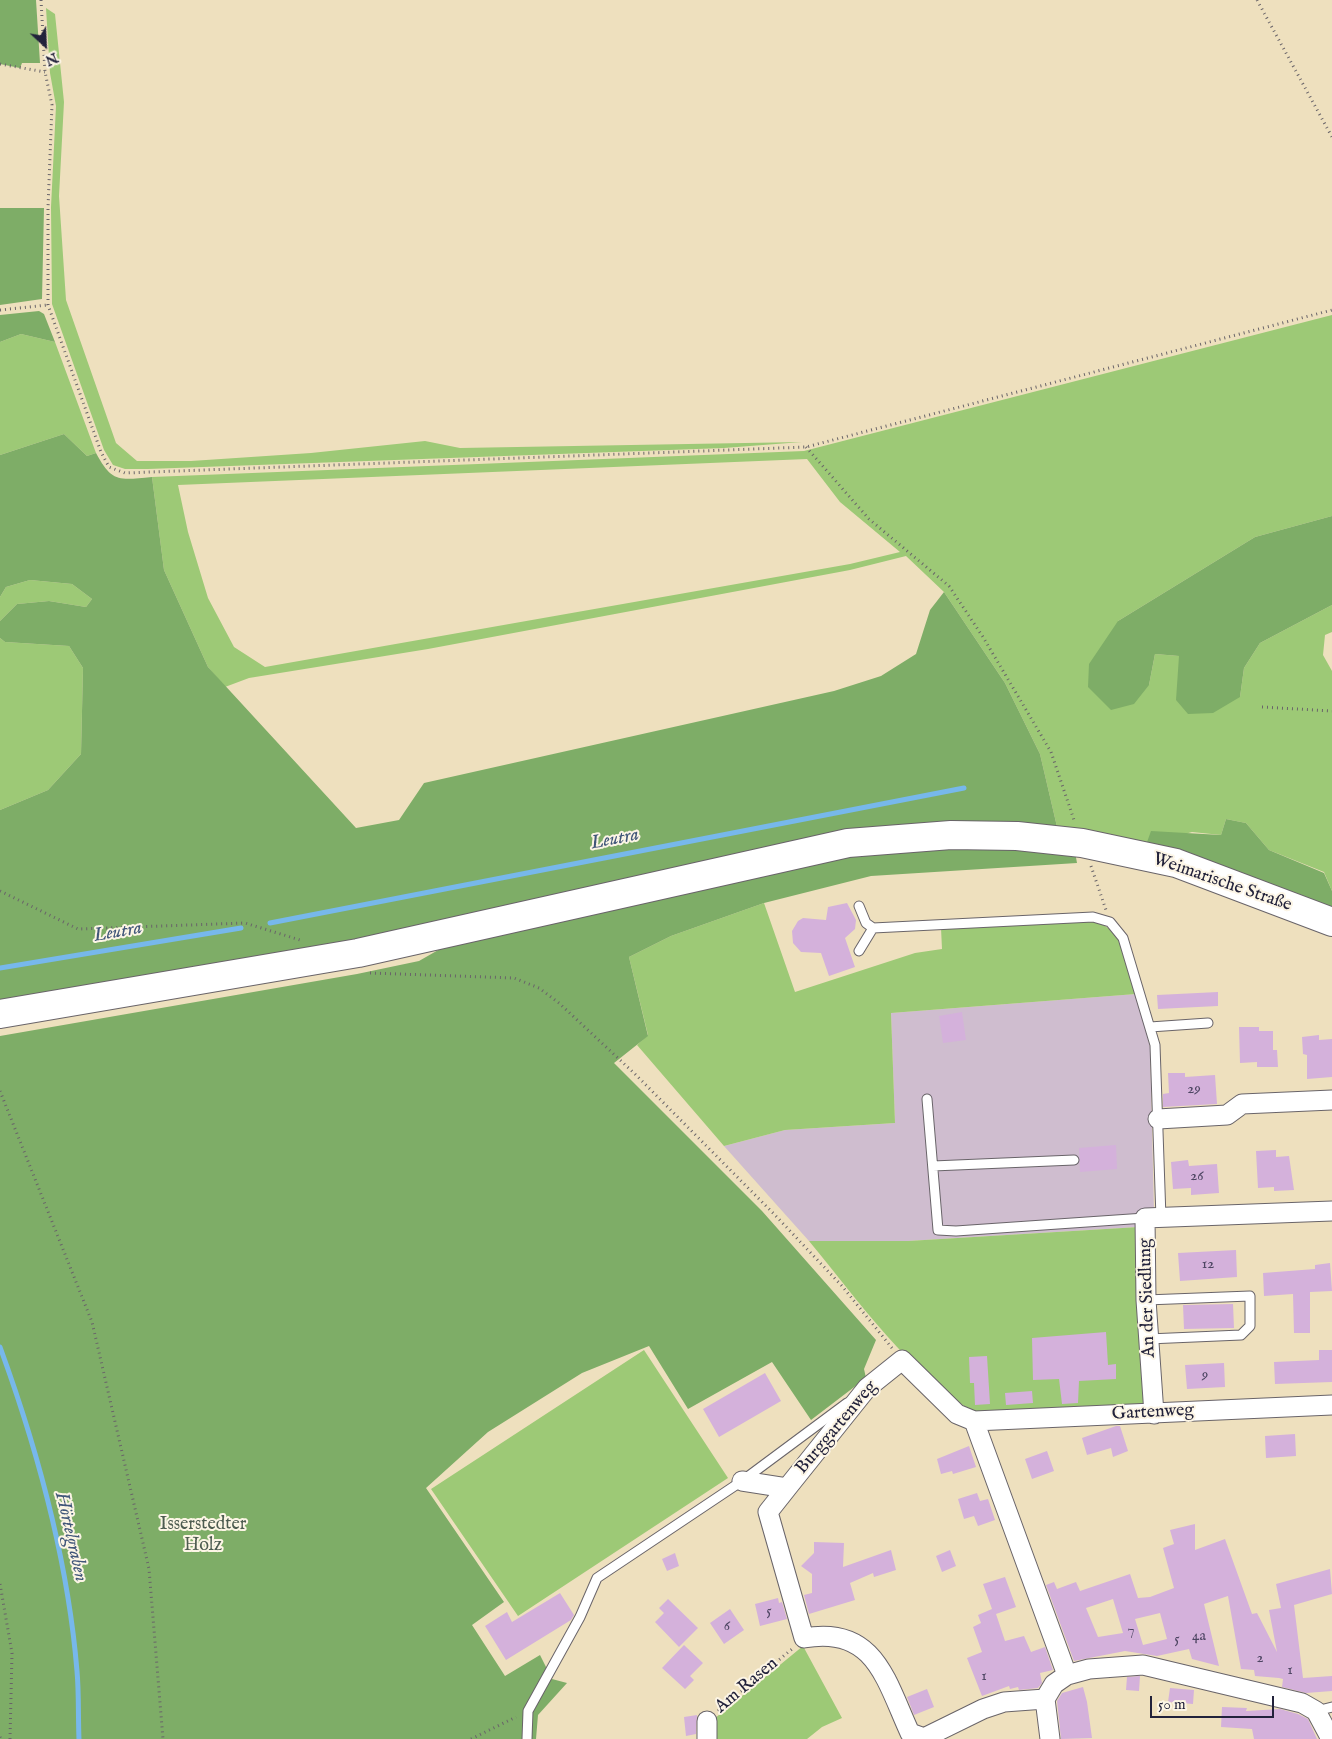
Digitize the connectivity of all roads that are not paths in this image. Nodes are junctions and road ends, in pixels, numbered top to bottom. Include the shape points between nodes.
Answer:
1 (859, 906) dead end
2 (1332, 922) edge
3 (873, 928) junction
4 (859, 951) dead end
5 (0, 1014) edge
6 (1208, 1023) dead end
7 (1150, 1027) junction
8 (927, 1099) dead end
9 (1332, 1100) edge
10 (1158, 1119) junction
11 (1074, 1160) dead end
12 (933, 1166) junction
13 (1332, 1211) edge
14 (1153, 1218) junction
15 (1146, 1300) junction
16 (1148, 1339) junction
17 (867, 1388) junction
18 (1332, 1405) edge
19 (1154, 1414) junction
20 (974, 1422) junction
21 (742, 1480) junction
22 (787, 1488) junction
23 (1067, 1675) junction
24 (1045, 1699) junction
25 (1324, 1709) edge
26 (527, 1739) edge
27 (1050, 1739) edge
28 (1331, 1739) edge

1 - 3 lane via 866,923
2 - 5 main road, Weimarische Straße via 1176,863 1082,843 1017,836 951,835 848,843 358,953
3 - 4 lane
3 - 7 lane via 1093,916 1110,922 1124,938
6 - 7 lane
7 - 10 lane via 1155,1045
8 - 12 lane
9 - 10 street via 1242,1104 1226,1115
10 - 14 lane
11 - 12 lane
12 - 14 lane via 938,1230
13 - 14 street, An der Siedlung
14 - 15 street, An der Siedlung
15 - 16 street, An der Siedlung
15 - 16 lane via 1250,1296 1250,1326 1241,1335
16 - 19 street, An der Siedlung
17 - 20 street, Burggartenweg via 895,1364 957,1414
17 - 21 lane
17 - 22 street, Burggartenweg
18 - 19 street, Gartenweg
19 - 20 street, Gartenweg
20 - 23 street
21 - 22 street
21 - 26 lane via 597,1578 580,1617 528,1711
22 - 24 street, Burggartenweg via 768,1512 799,1642 821,1635 843,1638 863,1647 880,1668 910,1733 924,1738 1004,1702
23 - 24 street via 1054,1684
23 - 25 street via 1089,1669 1142,1665
24 - 27 street
25 - 28 street

